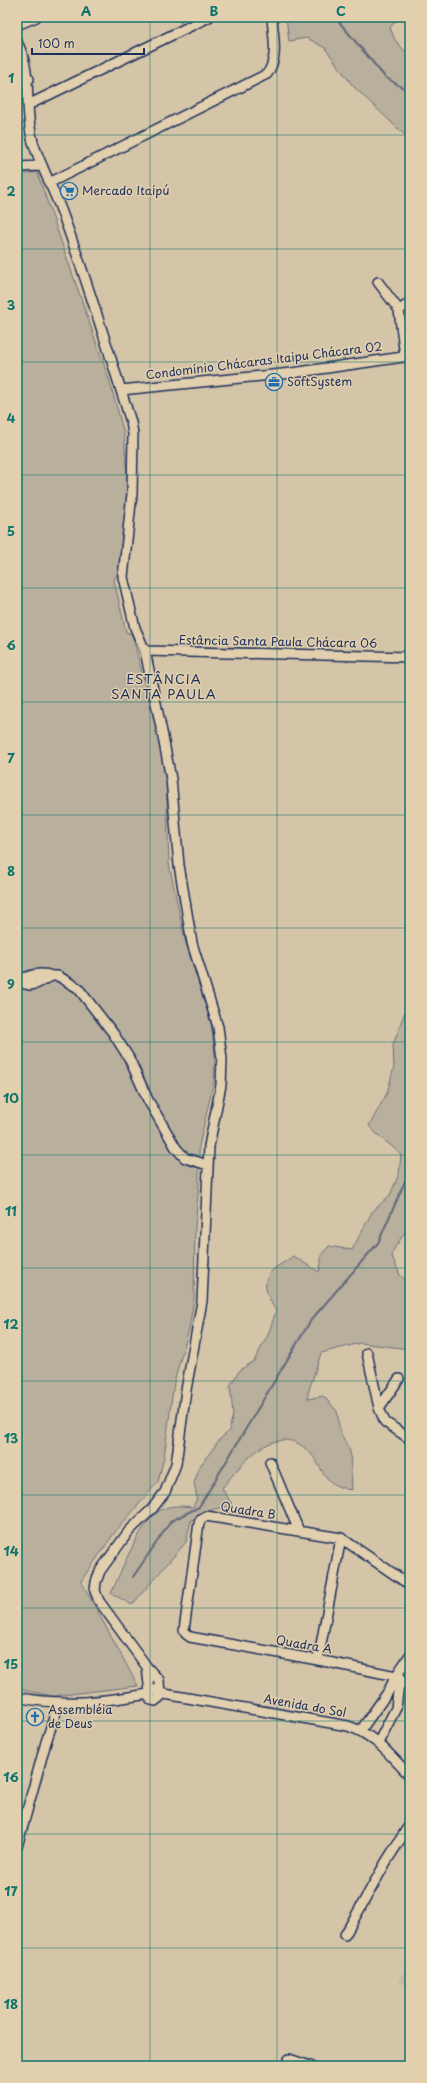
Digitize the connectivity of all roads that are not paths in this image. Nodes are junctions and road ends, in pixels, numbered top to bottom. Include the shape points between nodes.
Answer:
1 (36, 17) edge
2 (209, 17) edge
3 (272, 17) edge
4 (17, 25) edge
5 (17, 42) edge
6 (17, 80) edge
7 (28, 80) junction
8 (28, 105) junction
9 (41, 166) junction
10 (17, 167) edge
11 (51, 185) junction
12 (378, 282) dead end
13 (410, 303) edge
14 (398, 310) junction
15 (408, 357) edge
16 (120, 390) junction
17 (145, 651) junction
18 (410, 657) edge
19 (17, 982) edge
20 (208, 1165) junction
21 (367, 1353) dead end
22 (399, 1379) dead end
23 (379, 1408) junction
24 (410, 1439) edge
25 (270, 1462) dead end
26 (299, 1531) junction
27 (341, 1538) junction
28 (410, 1584) edge
29 (190, 1637) joint
30 (410, 1655) edge
31 (318, 1660) junction
32 (398, 1675) junction
33 (410, 1687) edge
34 (155, 1696) junction
35 (17, 1697) edge
36 (59, 1703) junction
37 (361, 1730) junction
38 (378, 1743) junction
39 (410, 1776) edge
40 (410, 1824) edge
41 (17, 1848) edge
42 (345, 1935) dead end
43 (289, 2059) dead end
44 (310, 2066) edge

1 - 4 street
2 - 8 street
3 - 11 street via 274,55 273,65 267,74
5 - 7 street via 23,54
6 - 7 street
7 - 8 street
8 - 9 street via 33,140
9 - 10 street
9 - 11 street
11 - 16 street via 63,214
12 - 14 street
13 - 14 street
14 - 15 street
15 - 16 street, Condomínio Chácaras Itaipu Chácara 02 via 292,373
16 - 17 street via 133,434 132,494 123,577 135,628
17 - 18 street, Estância Santa Paula Chácara 06
17 - 20 street via 171,779 179,865 192,943 212,1005 220,1040 221,1085 214,1114
19 - 20 street via 36,984 52,976 58,976 78,988 129,1058 148,1100 176,1148 185,1158
20 - 34 street via 202,1301 176,1464 165,1492 152,1509 129,1530 100,1571 95,1591 99,1601 159,1680
21 - 23 street
22 - 23 street
23 - 24 street via 385,1422
25 - 26 street
26 - 27 street, Quadra B
26 - 29 street, Quadra B via 206,1516 201,1519 184,1630
27 - 28 street, Quadra B
27 - 31 street
29 - 31 street, Quadra A
30 - 32 street
31 - 32 street, Quadra A
32 - 33 street, Quadra A
32 - 37 street
32 - 38 street via 396,1708
34 - 36 street, Avenida do Sol
34 - 37 street, Avenida do Sol via 208,1701
35 - 36 street, Avenida do Sol
36 - 41 street
37 - 38 street, Avenida do Sol
38 - 39 street, Avenida do Sol
40 - 42 street
43 - 44 street

